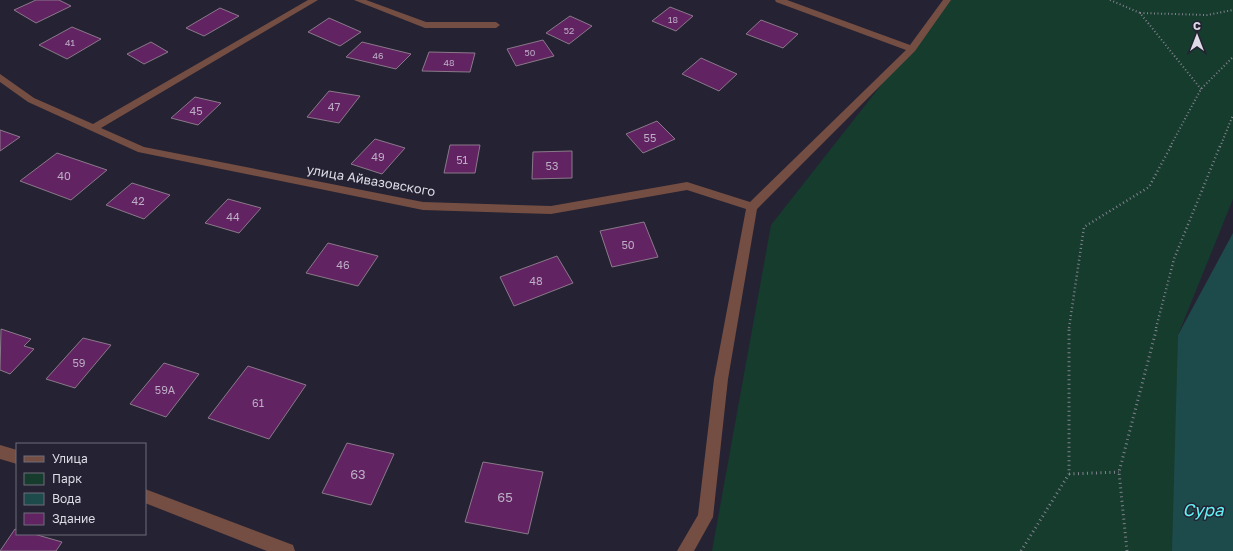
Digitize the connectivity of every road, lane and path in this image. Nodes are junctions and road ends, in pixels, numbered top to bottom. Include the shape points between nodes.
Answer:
1 (314, 0) edge
2 (358, 0) edge
3 (779, 0) edge
4 (947, 0) edge
5 (1110, 0) edge
6 (1233, 10) edge
7 (1140, 13) junction
8 (496, 24) dead end
9 (912, 49) junction
10 (1233, 58) edge
11 (0, 77) edge
12 (1201, 89) junction
13 (1233, 115) edge
14 (93, 128) junction
15 (752, 207) junction
16 (0, 452) edge
17 (16, 457) edge
18 (1119, 472) junction
19 (1070, 474) junction
20 (146, 496) edge
21 (287, 551) edge
22 (685, 551) edge
23 (1021, 551) edge
24 (1127, 551) edge

1 - 14 street
2 - 8 street via 425,25
3 - 9 street
4 - 9 street
5 - 7 path
6 - 7 path via 1207,15
7 - 12 path
9 - 15 street
10 - 12 path
11 - 14 street, улица Айвазовского via 32,100
12 - 19 path via 1149,187 1084,227 1068,334
13 - 18 path via 1174,259
14 - 15 street, улица Айвазовского via 142,150 423,206 551,210 687,186
15 - 22 street via 721,379 705,517
16 - 17 street
18 - 19 path
18 - 24 path
19 - 23 path
20 - 21 street

